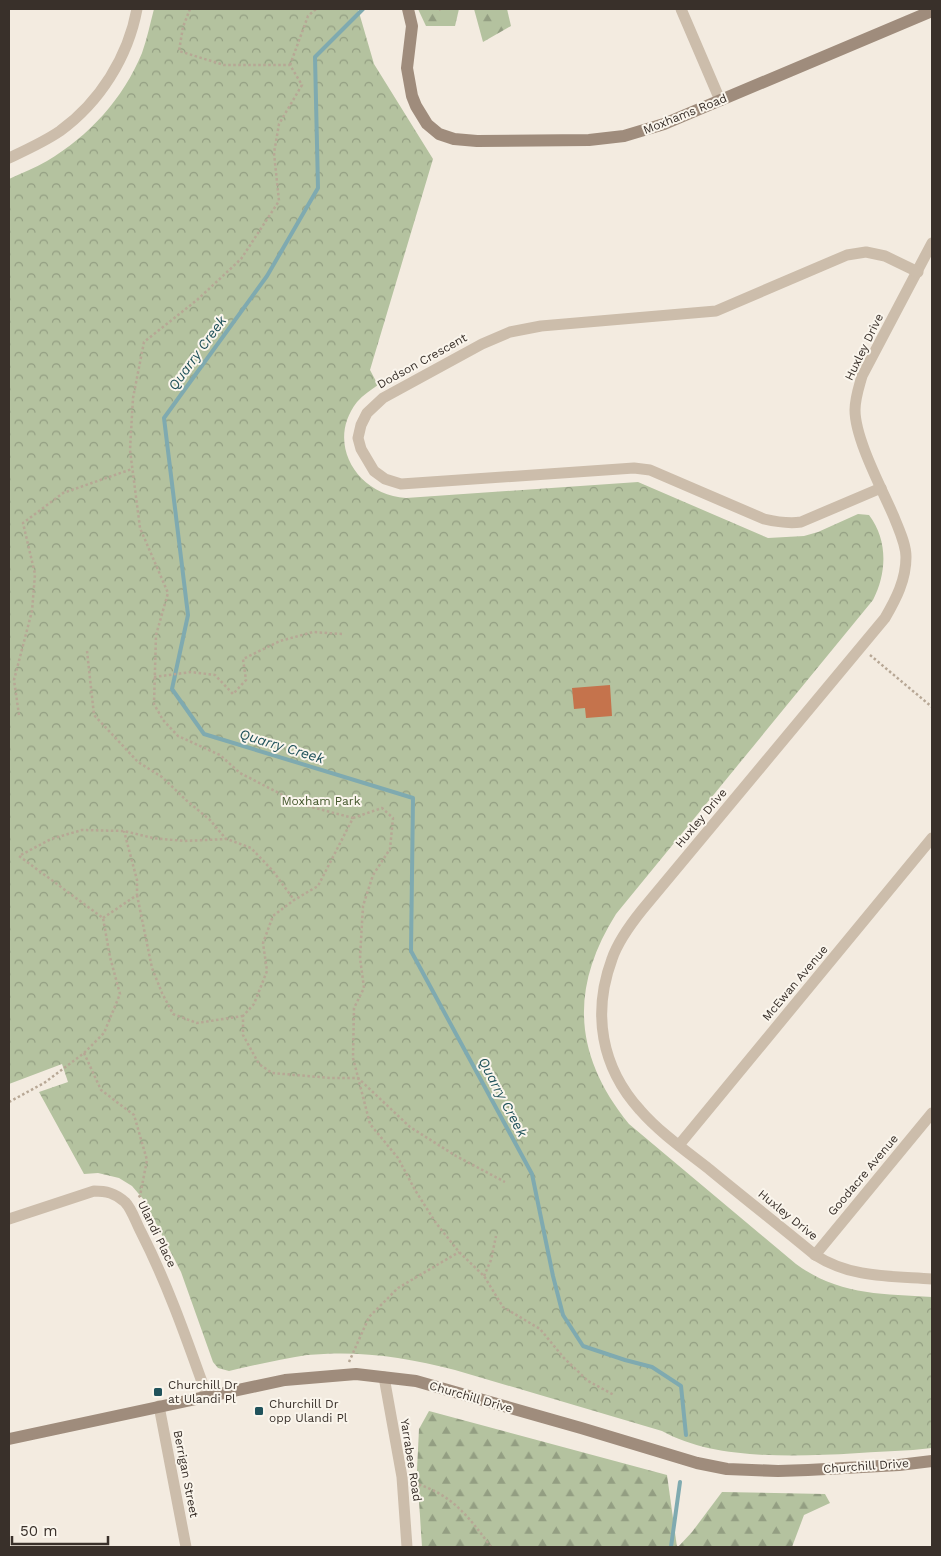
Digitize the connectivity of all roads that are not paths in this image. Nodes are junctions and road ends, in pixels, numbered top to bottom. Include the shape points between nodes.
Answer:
1 (137, 9) edge
2 (408, 9) edge
3 (681, 9) edge
4 (931, 15) edge
5 (720, 100) junction
6 (9, 158) edge
7 (932, 243) edge
8 (918, 272) junction
9 (882, 488) junction
10 (932, 838) edge
11 (932, 1113) edge
12 (679, 1145) junction
13 (9, 1219) edge
14 (815, 1255) junction
15 (932, 1279) edge
16 (384, 1377) junction
17 (207, 1396) junction
18 (159, 1406) junction
19 (9, 1439) edge
20 (932, 1461) edge
21 (186, 1547) edge
22 (407, 1547) edge

1 - 6 street via 122,55 89,106 59,132
2 - 5 main road, Moxhams Road via 412,26 408,73 412,96 427,124 445,136 477,141 612,138 664,124
3 - 5 street
4 - 5 main road, Moxhams Road
7 - 8 street, Huxley Drive
8 - 9 street, Huxley Drive via 862,376 857,394 855,410 861,439
8 - 9 street, Dodson Crescent via 885,256 866,252 847,255 716,311 541,326 510,332 382,398 367,413 358,438 361,450 374,470 385,479 401,484 634,468 650,470 764,519 783,523 801,522
9 - 12 street, Huxley Drive via 906,556 898,595 884,618 642,910 612,957 600,1007 610,1063 623,1090 640,1111
10 - 12 street, McEwan Avenue
11 - 14 street, Goodacre Avenue
12 - 14 street, Huxley Drive
13 - 17 street, Ulandi Place via 94,1191 117,1195 127,1204 156,1260
14 - 15 street, Huxley Drive via 829,1264 861,1274
16 - 17 main road, Churchill Drive via 343,1375 285,1380
16 - 20 main road, Churchill Drive via 446,1389 727,1469 808,1470
16 - 22 street, Yarrabee Road via 402,1477
17 - 18 main road, Churchill Drive
18 - 19 main road, Churchill Drive
18 - 21 street, Berrigan Street

